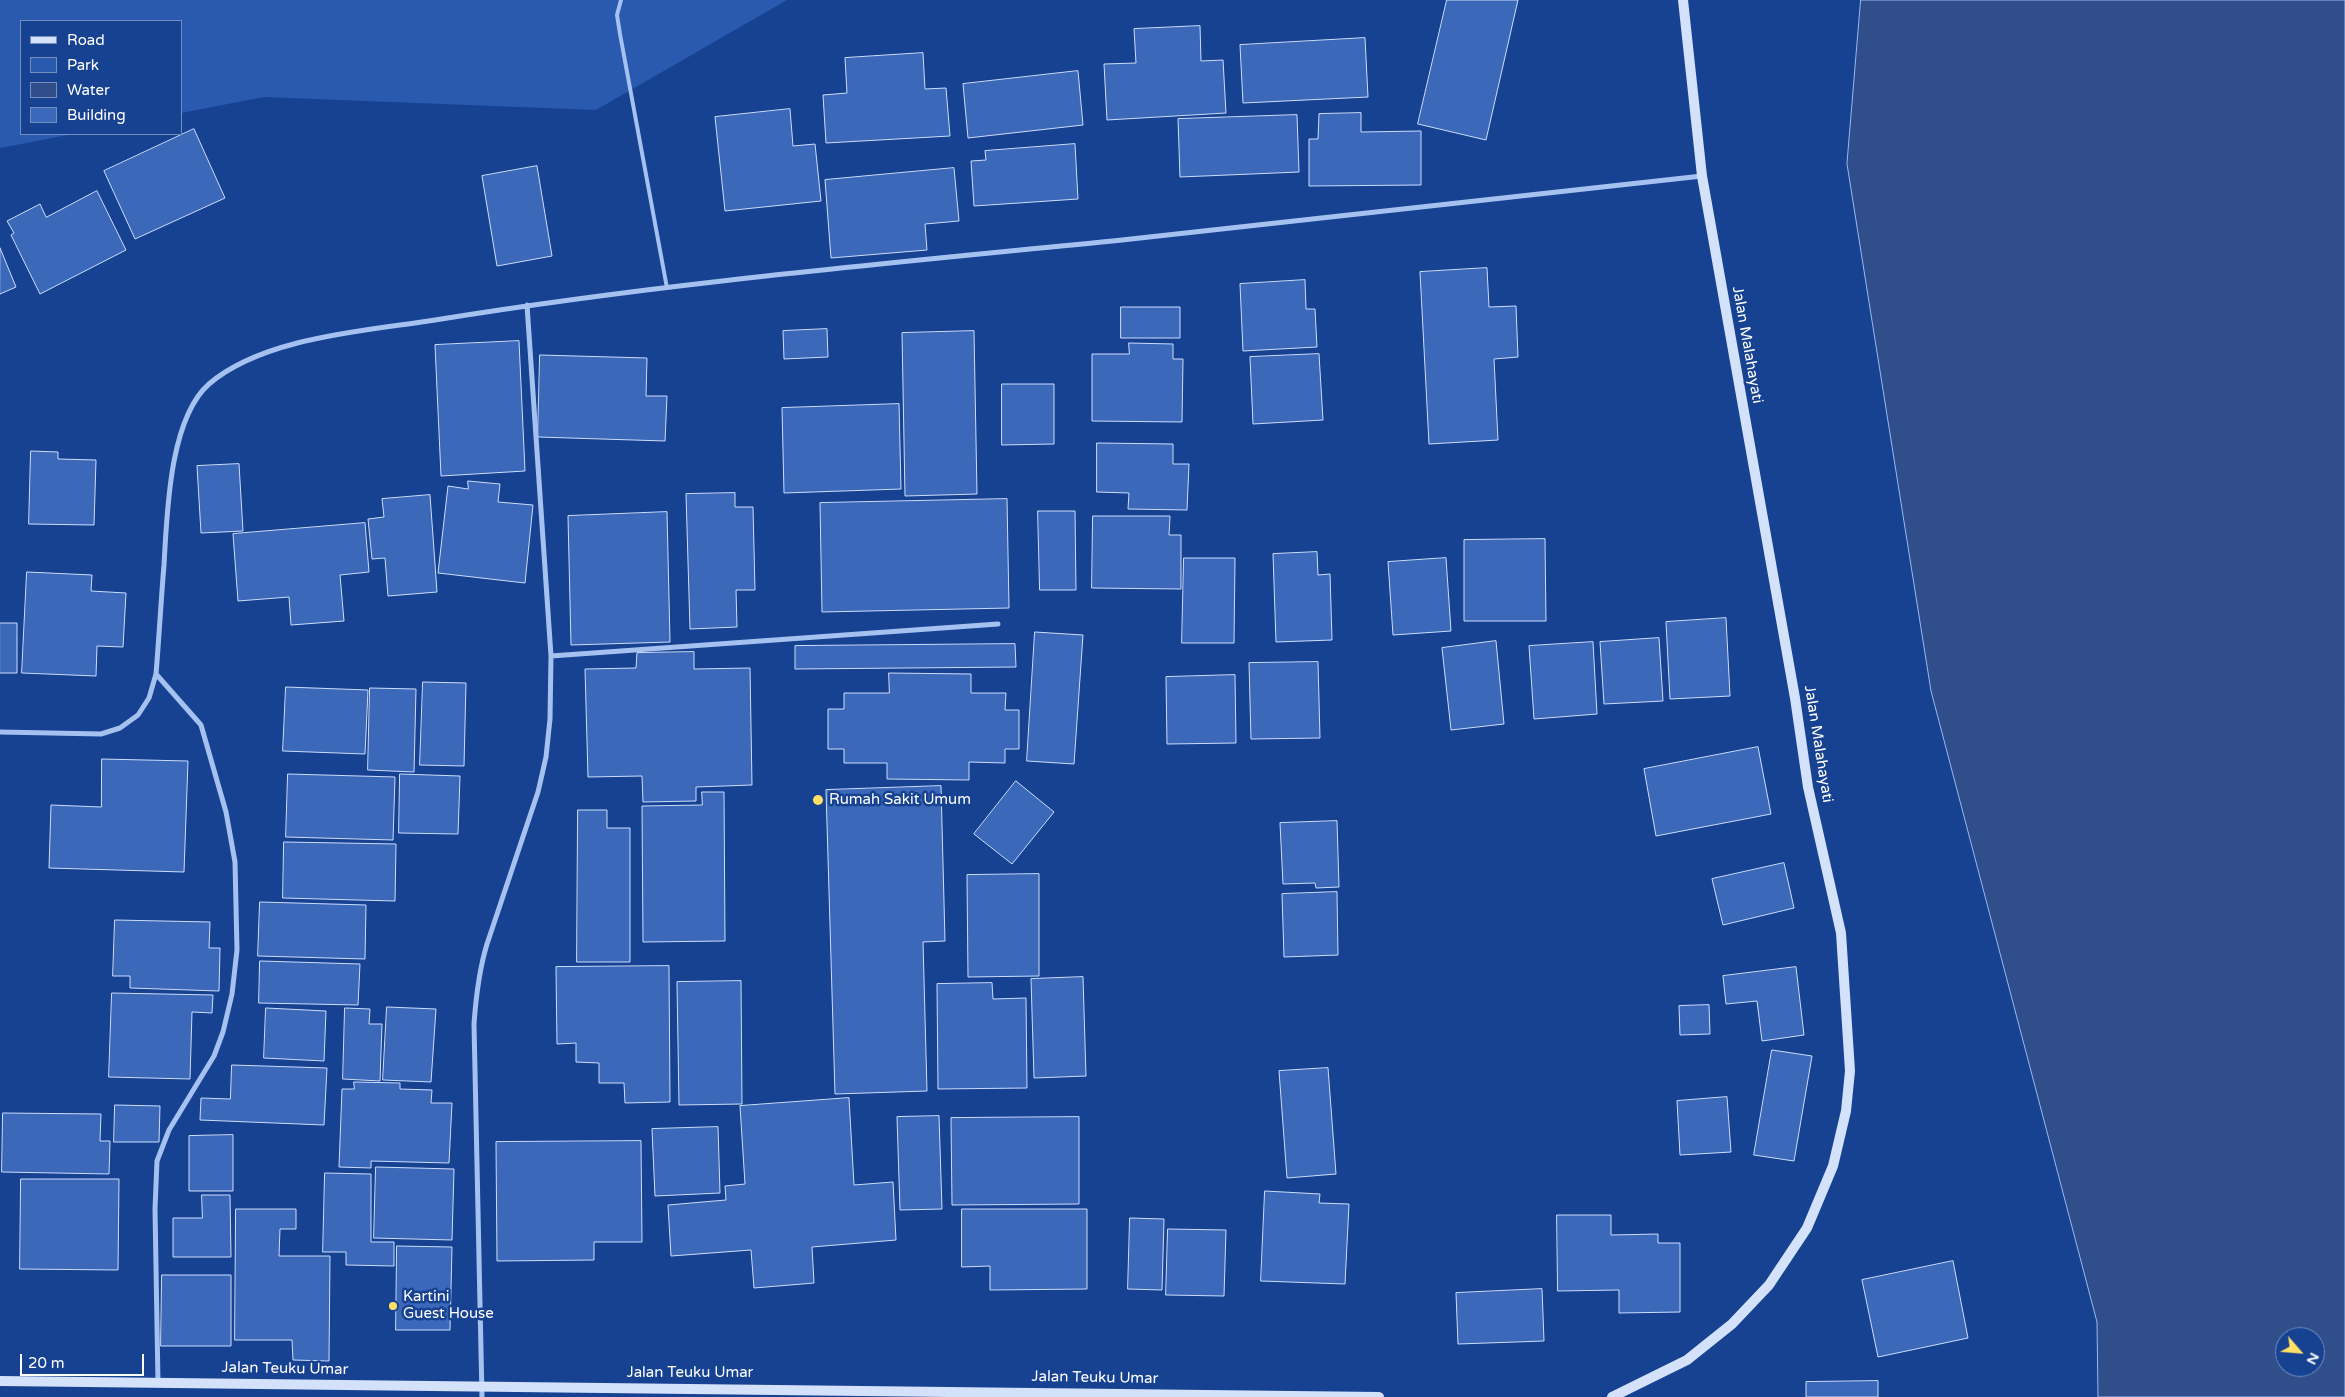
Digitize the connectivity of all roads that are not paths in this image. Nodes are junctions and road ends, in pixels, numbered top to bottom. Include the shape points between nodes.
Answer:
1 (621, 0) edge
2 (1682, 0) edge
3 (1702, 176) junction
4 (667, 288) junction
5 (527, 305) junction
6 (998, 624) dead end
7 (551, 656) junction
8 (156, 674) junction
9 (0, 732) edge
10 (0, 1381) edge
11 (158, 1383) junction
12 (481, 1392) edge
13 (833, 1393) edge
14 (1379, 1397) edge
15 (1612, 1397) edge

1 - 4 lane via 617,15
2 - 3 main road, Jalan Malahayati
3 - 4 street
3 - 15 main road, Jalan Malahayati via 1808,787 1841,933 1850,1070 1846,1111 1833,1166 1807,1228 1769,1285 1732,1324 1687,1360
4 - 5 street
5 - 7 street
5 - 8 street via 304,341 252,357 207,385 188,415 175,453 168,501
6 - 7 street
7 - 12 street via 546,757 538,792 479,968 476,997
8 - 9 street via 149,698 138,715 120,728 102,734
8 - 11 street via 200,725 219,786 235,862 237,950 232,994 214,1056 169,1130 157,1161
10 - 11 main road, Jalan Teuku Umar
11 - 12 main road, Jalan Teuku Umar
12 - 13 main road, Jalan Teuku Umar
13 - 14 main road, Jalan Teuku Umar

